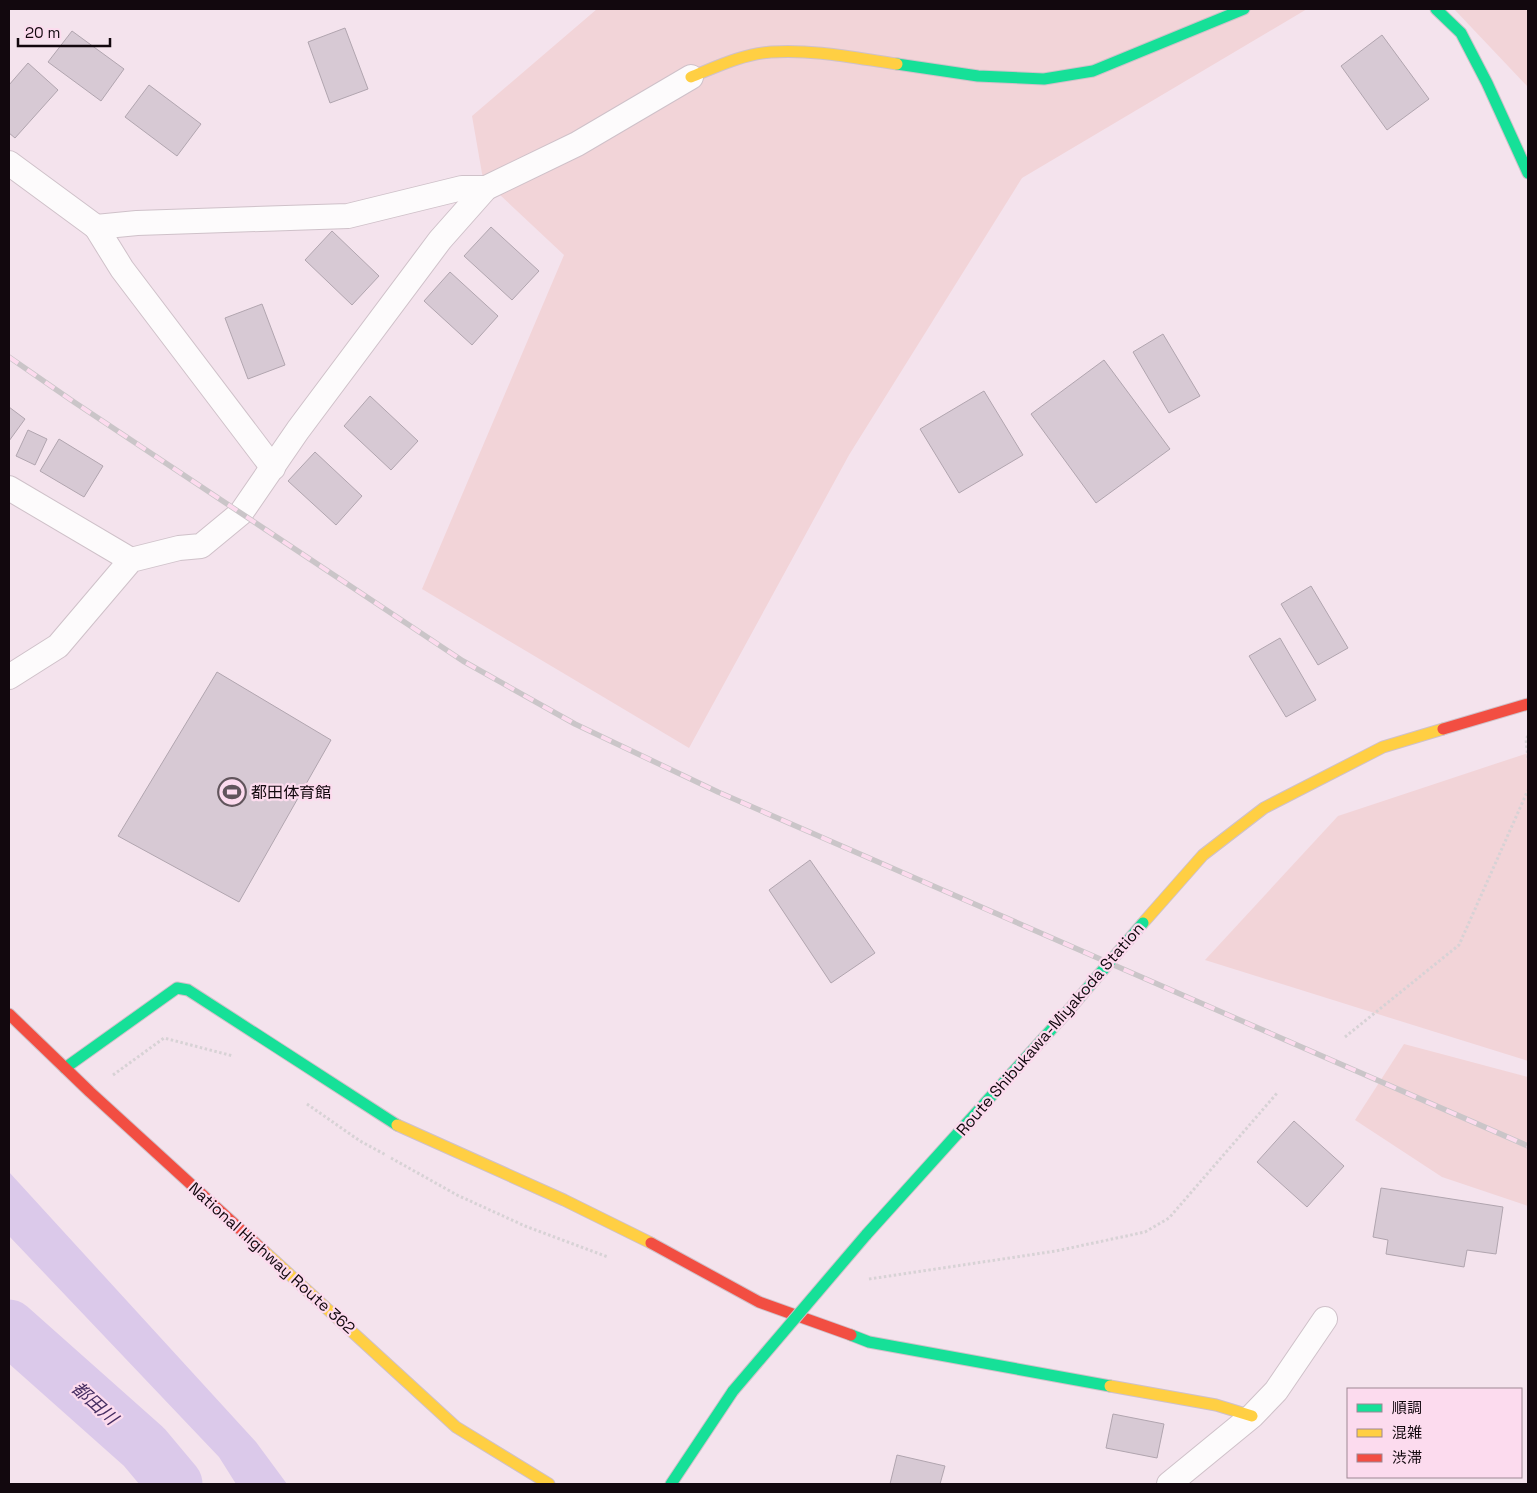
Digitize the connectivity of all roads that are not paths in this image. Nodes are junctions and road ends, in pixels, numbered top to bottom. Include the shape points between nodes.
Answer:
1 (1244, 9) edge
2 (1436, 9) edge
3 (691, 77) joint
4 (9, 163) edge
5 (1528, 173) edge
6 (486, 188) junction
7 (96, 227) junction
8 (273, 468) junction
9 (9, 488) edge
10 (131, 560) junction
11 (9, 677) edge
12 (1528, 704) edge
13 (9, 1014) edge
14 (65, 1068) junction
15 (1325, 1319) dead end
16 (1252, 1416) junction
17 (549, 1484) edge
18 (671, 1484) edge
19 (1168, 1484) edge

1 - 3 main road via 1093,71 1044,79 978,76 824,53 770,52 730,61
2 - 5 main road via 1461,33
3 - 6 street via 577,144
4 - 7 street
6 - 7 street via 462,188 348,216
6 - 8 street via 440,240
7 - 8 street via 122,269
8 - 10 street via 241,513 201,546
9 - 10 street
10 - 11 street via 58,646
12 - 18 main road, Route Shibukawa-Miyakoda Station, bridge via 1383,747 1264,808 1203,855 1068,1012 866,1235 733,1391
13 - 14 main road, National Highway Route 362
14 - 16 main road via 177,988 188,990 404,1129 662,1247 759,1302 869,1342 1216,1405
14 - 17 main road, National Highway Route 362 via 456,1427
15 - 16 street via 1276,1391
16 - 19 street

